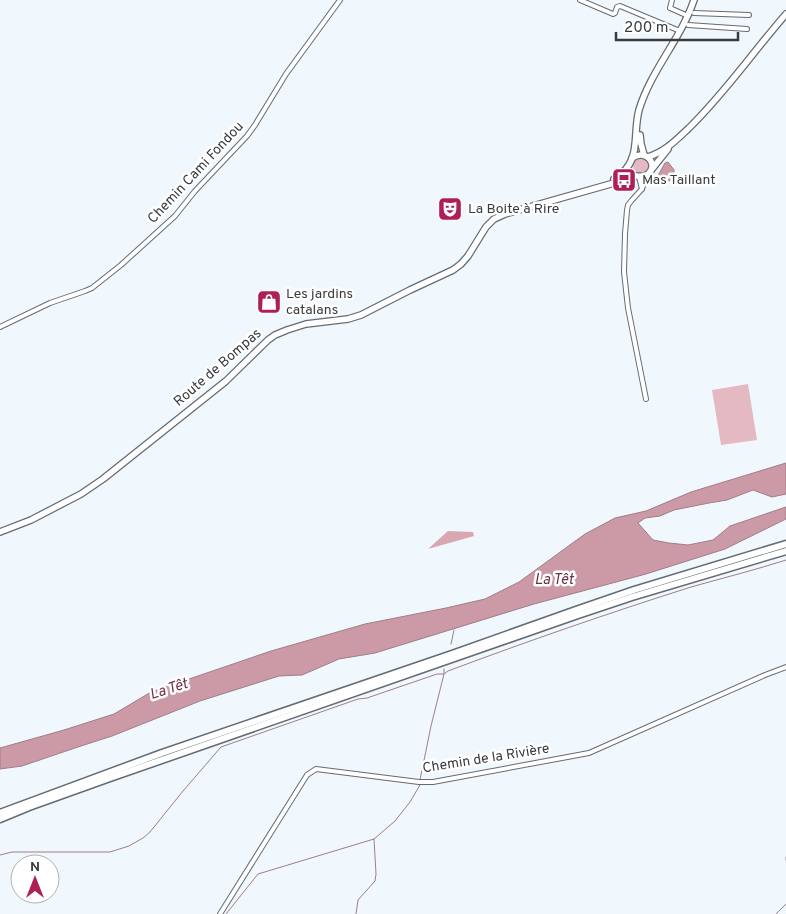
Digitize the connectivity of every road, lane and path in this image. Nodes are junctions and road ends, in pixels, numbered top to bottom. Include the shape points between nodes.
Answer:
1 (340, 0) edge
2 (580, 0) edge
3 (672, 0) edge
4 (696, 0) edge
5 (691, 14) junction
6 (786, 14) edge
7 (749, 15) dead end
8 (688, 24) junction
9 (747, 28) dead end
10 (680, 30) junction
11 (670, 146) junction
12 (646, 156) junction
13 (632, 158) junction
14 (629, 164) junction
15 (652, 169) junction
16 (640, 176) junction
17 (594, 189) junction
18 (0, 327) edge
19 (646, 399) dead end
20 (0, 532) edge
21 (786, 544) edge
22 (786, 551) edge
23 (786, 667) edge
24 (0, 811) edge
25 (0, 819) edge
26 (220, 914) edge

1 - 18 street, Chemin Cami Fondou via 286,74 247,136 175,216 92,288 50,303
2 - 10 street via 613,14 620,6
3 - 5 street via 670,8
4 - 5 main road
5 - 7 street
5 - 8 main road
5 - 10 main road
6 - 11 main road via 707,110
8 - 9 street
8 - 12 main road via 645,103 640,138
10 - 13 main road via 644,95
11 - 12 main road via 658,154
11 - 15 main road
12 - 13 main road via 638,154
12 - 15 main road via 652,162
13 - 14 main road
14 - 16 main road via 631,171
14 - 17 main road via 618,177
15 - 16 main road
16 - 17 main road via 625,176
16 - 19 street via 642,189 627,210 624,272
17 - 20 main road, Route de Bompas via 494,219 462,264 360,315 306,324 275,335 226,381 103,479 31,520
21 - 24 highway via 634,590
22 - 25 highway via 570,618
23 - 26 street, Chemin de la Rivière via 589,753 434,782 313,770

